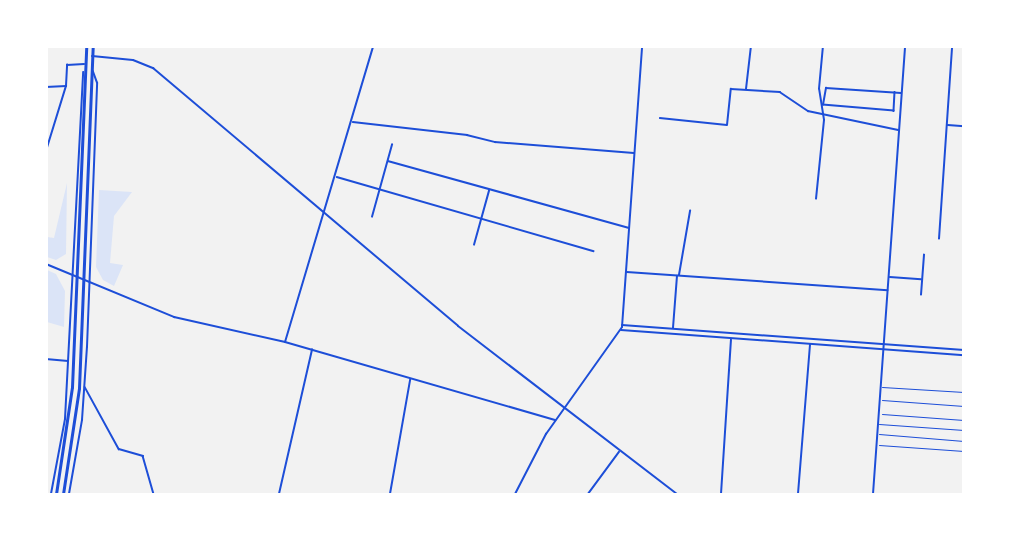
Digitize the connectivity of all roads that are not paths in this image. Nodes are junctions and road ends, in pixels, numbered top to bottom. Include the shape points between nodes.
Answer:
1 (86, 46) edge
2 (93, 46) edge
3 (373, 46) edge
4 (642, 46) edge
5 (751, 46) edge
6 (823, 46) edge
7 (905, 46) edge
8 (952, 46) edge
9 (92, 57) junction
10 (85, 64) junction
11 (92, 66) junction
12 (66, 86) junction
13 (46, 87) edge
14 (746, 90) junction
15 (895, 92) junction
16 (902, 93) junction
17 (823, 114) junction
18 (660, 117) dead end
19 (353, 122) junction
20 (947, 125) junction
21 (963, 126) edge
22 (899, 130) junction
23 (392, 145) dead end
24 (46, 151) edge
25 (635, 153) junction
26 (388, 161) junction
27 (337, 177) junction
28 (380, 188) junction
29 (490, 190) junction
30 (816, 199) dead end
31 (690, 211) dead end
32 (325, 216) junction
33 (372, 217) dead end
34 (482, 218) junction
35 (630, 228) junction
36 (939, 239) dead end
37 (474, 245) dead end
38 (594, 251) dead end
39 (924, 255) dead end
40 (46, 264) edge
41 (627, 272) junction
42 (678, 275) junction
43 (73, 276) junction
44 (888, 277) junction
45 (922, 279) junction
46 (90, 283) junction
47 (888, 290) junction
48 (921, 295) dead end
49 (622, 326) junction
50 (673, 329) junction
51 (621, 330) junction
52 (732, 338) junction
53 (285, 342) junction
54 (810, 344) junction
55 (884, 345) junction
56 (883, 349) junction
57 (312, 350) junction
58 (963, 350) edge
59 (963, 355) edge
60 (46, 359) edge
61 (68, 361) junction
62 (411, 379) junction
63 (84, 386) junction
64 (880, 387) junction
65 (963, 392) edge
66 (880, 400) junction
67 (963, 406) edge
68 (562, 409) junction
69 (879, 414) junction
70 (555, 420) junction
71 (963, 420) edge
72 (878, 424) junction
73 (963, 430) edge
74 (877, 434) junction
75 (963, 441) edge
76 (877, 445) junction
77 (963, 451) edge
78 (619, 452) junction
79 (51, 495) edge
80 (56, 495) edge
81 (63, 495) edge
82 (69, 495) edge
83 (154, 495) edge
84 (279, 495) edge
85 (390, 495) edge
86 (515, 495) edge
87 (588, 495) edge
88 (677, 495) edge
89 (721, 495) edge
90 (798, 495) edge
91 (873, 495) edge

1 - 10 main road
2 - 9 main road
3 - 19 street
4 - 25 street
5 - 14 street
6 - 17 street via 819,89
7 - 16 street
8 - 20 street
9 - 11 main road
9 - 32 street via 133,60 153,68
10 - 12 street via 68,64
10 - 43 street via 80,82
10 - 80 main road via 72,387
11 - 46 street via 98,83
11 - 81 main road via 79,388
12 - 13 street
12 - 24 street
14 - 17 street via 784,93 805,109
14 - 18 street via 731,89 727,125
15 - 15 street via 826,88 823,105 894,111
15 - 16 street
16 - 22 street
17 - 22 street
17 - 30 street
19 - 25 street via 467,135 495,142
19 - 27 street
20 - 21 street
20 - 36 street
22 - 44 street
23 - 26 street
25 - 35 street
26 - 28 street
26 - 29 street
27 - 28 street
27 - 32 street
28 - 33 street
28 - 34 street
29 - 34 street
29 - 35 street
31 - 42 street
32 - 53 street
32 - 68 street
34 - 37 street
34 - 38 street
35 - 41 street
39 - 45 street
40 - 43 street
41 - 42 street
41 - 49 street
42 - 47 street
42 - 50 street
43 - 46 street
43 - 61 street
44 - 45 street
44 - 47 street
45 - 48 street
46 - 53 street via 174,317
46 - 63 street
47 - 55 street
49 - 50 street
49 - 51 street
50 - 55 street
51 - 52 street
51 - 68 street
52 - 54 street
52 - 89 street
53 - 57 street
54 - 56 street
54 - 90 street
55 - 56 street
55 - 58 street
56 - 59 street
56 - 64 street
57 - 62 street
57 - 84 street
60 - 61 street
61 - 79 street via 63,431
62 - 70 street
62 - 85 street
63 - 82 street
63 - 83 street via 119,449 143,456
64 - 65 lane
64 - 66 street
66 - 67 lane
66 - 69 street
68 - 70 street
68 - 78 street
69 - 71 lane
69 - 72 street
70 - 86 street via 527,465
72 - 73 lane
72 - 74 street
74 - 75 lane
74 - 76 street
76 - 77 lane
76 - 91 street
78 - 87 street
78 - 88 street

